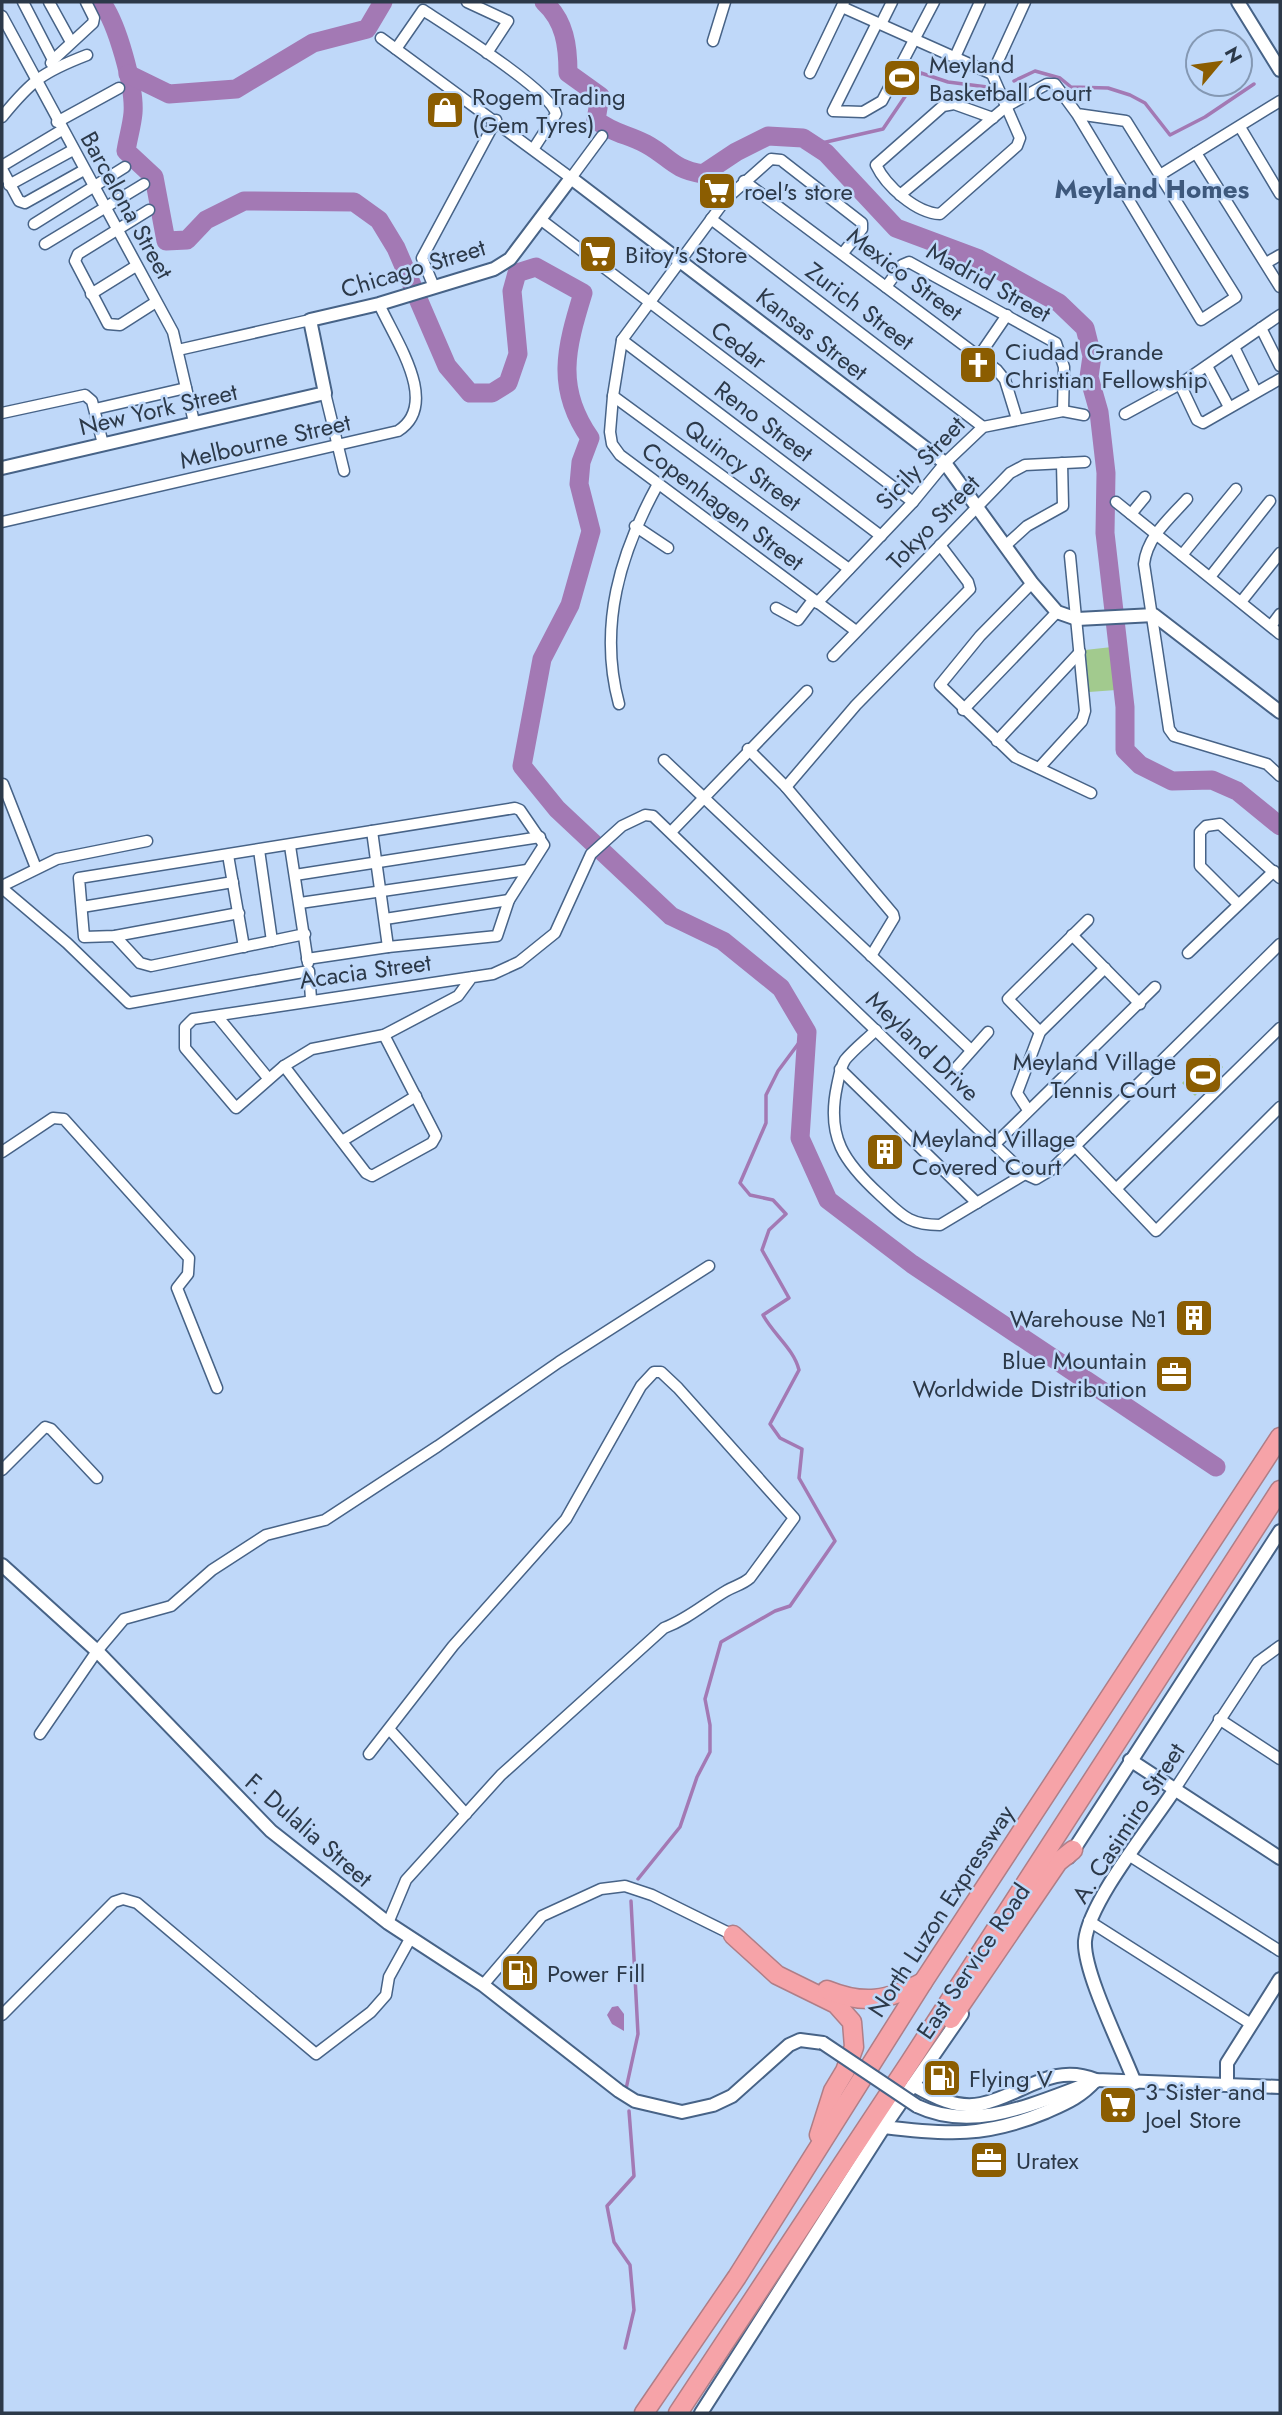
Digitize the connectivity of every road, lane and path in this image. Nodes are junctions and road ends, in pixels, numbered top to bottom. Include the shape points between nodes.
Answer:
1 (23, 2) edge
2 (49, 2) edge
3 (86, 2) edge
4 (467, 2) edge
5 (725, 2) edge
6 (892, 2) edge
7 (934, 2) edge
8 (979, 2) edge
9 (1025, 2) edge
10 (1238, 2) edge
11 (843, 4) edge
12 (426, 6) edge
13 (2, 16) edge
14 (879, 24) junction
15 (381, 38) dead end
16 (917, 40) junction
17 (713, 41) dead end
18 (71, 43) junction
19 (396, 49) junction
20 (486, 53) junction
21 (87, 55) dead end
22 (955, 57) junction
23 (51, 65) junction
24 (1280, 70) edge
25 (810, 73) dead end
26 (992, 74) junction
27 (34, 79) junction
28 (119, 88) dead end
29 (1280, 101) edge
30 (1007, 106) junction
31 (1077, 114) junction
32 (2, 117) edge
33 (993, 118) junction
34 (496, 120) junction
35 (60, 126) junction
36 (1240, 127) junction
37 (602, 136) dead end
38 (534, 148) junction
39 (73, 150) junction
40 (1196, 152) junction
41 (125, 167) dead end
42 (2, 168) edge
43 (84, 170) junction
44 (1160, 175) junction
45 (571, 178) junction
46 (744, 181) junction
47 (144, 184) dead end
48 (9, 185) junction
49 (95, 188) junction
50 (1280, 194) edge
51 (900, 195) junction
52 (106, 208) junction
53 (149, 210) dead end
54 (540, 219) junction
55 (711, 219) junction
56 (34, 225) dead end
57 (116, 229) junction
58 (45, 244) dead end
59 (843, 253) junction
60 (1280, 255) edge
61 (680, 259) junction
62 (1266, 263) junction
63 (136, 266) junction
64 (886, 287) junction
65 (1280, 287) edge
66 (429, 289) junction
67 (91, 294) junction
68 (156, 302) junction
69 (379, 304) junction
70 (650, 304) junction
71 (1007, 314) junction
72 (1280, 315) edge
73 (310, 320) junction
74 (1262, 328) junction
75 (622, 340) junction
76 (1234, 347) junction
77 (178, 350) junction
78 (979, 356) junction
79 (1207, 366) junction
80 (1280, 366) edge
81 (1280, 379) edge
82 (1180, 384) junction
83 (186, 388) junction
84 (1256, 392) junction
85 (325, 393) junction
86 (613, 396) junction
87 (1229, 407) junction
88 (95, 409) junction
89 (1063, 411) junction
90 (2, 413) edge
91 (1125, 414) dead end
92 (1084, 415) dead end
93 (1017, 419) junction
94 (194, 422) junction
95 (983, 426) junction
96 (103, 444) junction
97 (338, 445) junction
98 (1085, 462) dead end
99 (945, 463) junction
100 (1062, 463) junction
101 (2, 468) edge
102 (344, 471) dead end
103 (658, 484) junction
104 (1236, 489) dead end
105 (1145, 497) dead end
106 (1187, 499) dead end
107 (1270, 501) dead end
108 (913, 502) junction
109 (1116, 502) dead end
110 (976, 507) junction
111 (1132, 514) junction
112 (2, 522) edge
113 (635, 526) junction
114 (1156, 534) junction
115 (881, 536) junction
116 (940, 545) junction
117 (1005, 546) junction
118 (668, 548) dead end
119 (1280, 553) edge
120 (1182, 555) junction
121 (1070, 556) dead end
122 (849, 569) junction
123 (1210, 577) junction
124 (1032, 583) junction
125 (815, 601) junction
126 (1241, 602) junction
127 (776, 608) dead end
128 (1057, 611) junction
129 (1280, 614) edge
130 (1154, 615) junction
131 (1077, 619) junction
132 (1271, 626) junction
133 (856, 631) junction
134 (1280, 634) edge
135 (1080, 652) junction
136 (833, 656) dead end
137 (807, 691) dead end
138 (619, 704) dead end
139 (963, 710) junction
140 (1280, 712) edge
141 (997, 741) junction
142 (748, 749) junction
143 (664, 760) dead end
144 (1039, 768) junction
145 (1280, 776) edge
146 (4, 784) dead end
147 (786, 786) junction
148 (1091, 793) dead end
149 (706, 797) junction
150 (372, 831) junction
151 (671, 832) junction
152 (540, 837) junction
153 (147, 841) dead end
154 (290, 846) junction
155 (259, 850) junction
156 (591, 854) joint
157 (228, 855) junction
158 (377, 862) junction
159 (36, 868) junction
160 (527, 870) junction
161 (295, 875) junction
162 (1277, 875) edge
163 (233, 882) junction
164 (2, 887) edge
165 (381, 890) junction
166 (509, 900) junction
167 (300, 902) junction
168 (1238, 904) junction
169 (82, 907) junction
170 (239, 913) junction
171 (385, 919) junction
172 (1088, 920) dead end
173 (305, 934) junction
174 (1072, 935) junction
175 (115, 936) junction
176 (85, 937) junction
177 (272, 941) junction
178 (67, 943) junction
179 (1280, 944) edge
180 (244, 947) junction
181 (388, 947) junction
182 (1188, 953) dead end
183 (871, 956) junction
184 (307, 959) junction
185 (1105, 968) junction
186 (309, 971) junction
187 (472, 977) junction
188 (1155, 987) dead end
189 (311, 999) junction
190 (1140, 1003) junction
191 (218, 1017) junction
192 (1280, 1028) edge
193 (876, 1030) junction
194 (988, 1032) dead end
195 (1040, 1032) junction
196 (384, 1035) junction
197 (971, 1050) junction
198 (284, 1066) junction
199 (957, 1067) dead end
200 (840, 1069) junction
201 (268, 1078) junction
202 (416, 1096) junction
203 (1280, 1107) edge
204 (1028, 1110) junction
205 (342, 1140) junction
206 (995, 1144) junction
207 (1075, 1146) junction
208 (2, 1152) edge
209 (1025, 1174) junction
210 (1116, 1189) junction
211 (976, 1203) junction
212 (709, 1266) dead end
213 (217, 1388) dead end
214 (1280, 1437) edge
215 (2, 1470) edge
216 (97, 1478) dead end
217 (1280, 1490) edge
218 (1280, 1531) edge
219 (2, 1564) edge
220 (1280, 1646) edge
221 (97, 1651) junction
222 (1219, 1719) junction
223 (390, 1730) junction
224 (40, 1734) dead end
225 (369, 1754) dead end
226 (1280, 1759) edge
227 (1130, 1760) junction
228 (1175, 1789) junction
229 (466, 1814) junction
230 (1073, 1850) junction
231 (1130, 1856) junction
232 (1280, 1858) edge
233 (1089, 1921) junction
234 (388, 1923) junction
235 (733, 1935) junction
236 (410, 1939) junction
237 (1280, 1951) edge
238 (1280, 1979) edge
239 (923, 1982) junction
240 (483, 1985) junction
241 (2, 2015) edge
242 (1251, 2024) junction
243 (910, 2062) junction
244 (1096, 2081) junction
245 (1135, 2083) junction
246 (1227, 2083) junction
247 (913, 2085) junction
248 (1280, 2087) edge
249 (884, 2127) junction
250 (812, 2158) junction
251 (644, 2413) edge
252 (678, 2413) edge
253 (701, 2413) edge

1 - 23 street
2 - 18 street
3 - 18 street via 93,23
4 - 20 street via 508,21
5 - 17 street
6 - 14 street
7 - 16 street
8 - 22 street
9 - 26 street
10 - 24 street
11 - 14 street
11 - 25 street
12 - 19 street
12 - 20 street
13 - 27 street, Barcelona Street
14 - 16 street
14 - 16 street via 833,111 863,112 882,101
15 - 19 street, Kansas Street
16 - 22 street
18 - 23 street
19 - 34 street, Kansas Street
20 - 38 street via 552,102 556,114
21 - 23 street
22 - 26 street
23 - 27 street
26 - 30 street
27 - 32 street
27 - 35 street, Barcelona Street
28 - 35 street
29 - 36 street
30 - 31 street via 1047,84 1059,88
30 - 33 street
30 - 51 street via 1020,138 1017,146 940,214
31 - 44 street via 1126,121
31 - 44 street via 1201,320 1236,297
33 - 51 street
33 - 51 street via 948,103 916,129 876,165
34 - 38 street, Kansas Street
34 - 66 street via 422,258
35 - 39 street, Barcelona Street
35 - 42 street
36 - 40 street
36 - 50 street
37 - 45 street, Chicago Street
38 - 45 street, Kansas Street
39 - 43 street, Barcelona Street
39 - 48 street
40 - 44 street
40 - 62 street
41 - 49 street
42 - 48 street
43 - 48 street via 24,203
43 - 49 street, Barcelona Street
45 - 54 street, Chicago Street
45 - 61 street, Kansas Street
46 - 55 street, Copenhagen Street
46 - 59 street, Mexico Street
46 - 59 street, Copenhagen Street via 771,159 781,160 862,223
47 - 52 street
49 - 52 street, Barcelona Street
49 - 56 street
52 - 57 street, Barcelona Street
52 - 58 street
53 - 57 street
54 - 66 street, Chicago Street via 510,259 494,269
54 - 70 street, Cedar
55 - 61 street, Copenhagen Street
55 - 95 street, Zurich Street
57 - 63 street, Barcelona Street
57 - 67 street via 75,257
59 - 64 street, Mexico Street
60 - 62 street
61 - 70 street, Copenhagen Street
61 - 99 street, Kansas Street
62 - 65 street
63 - 67 street
63 - 68 street, Barcelona Street
64 - 71 street, Madrid Street via 909,261
64 - 78 street, Mexico Street
66 - 69 street, Chicago Street
67 - 68 street via 108,324 114,326
68 - 77 street, Barcelona Street
69 - 73 street, Chicago Street
69 - 97 street, Melbourne Street via 416,386 415,416 398,431
70 - 75 street, Copenhagen Street
70 - 108 street, Cedar
71 - 78 street
71 - 89 street, Madrid Street via 1055,343 1064,368
72 - 74 street
73 - 77 street, Chicago Street
73 - 85 street
74 - 76 street
74 - 80 street
75 - 86 street, Copenhagen Street
75 - 115 street, Reno Street
76 - 79 street
76 - 84 street
77 - 83 street, Barcelona Street
78 - 93 street, Mexico Street via 1005,380
79 - 82 street
79 - 87 street
81 - 84 street
82 - 87 street via 1200,422
82 - 91 street
83 - 88 street
83 - 94 street, Barcelona Street
84 - 87 street
85 - 94 street, New York Street
85 - 97 street
86 - 103 street, Copenhagen Street via 612,444
86 - 122 street, Quincy Street
88 - 90 street via 85,395
88 - 96 street
89 - 92 street, Sicily Street
89 - 93 street, Sicily Street
93 - 95 street, Sicily Street
94 - 96 street, New York Street
95 - 99 street, Sicily Street
96 - 101 street, New York Street
97 - 102 street
97 - 112 street, Melbourne Street
98 - 100 street, Tokyo Street
99 - 108 street, Sicily Street
99 - 110 street, Kansas Street
100 - 110 street, Tokyo Street via 1025,465 1010,473
100 - 117 street via 1063,506
103 - 113 street
103 - 125 street, Copenhagen Street
104 - 120 street
105 - 111 street
106 - 114 street
107 - 123 street
108 - 115 street, Sicily Street
109 - 111 street
110 - 116 street, Tokyo Street
110 - 117 street, Kansas Street
111 - 114 street
113 - 118 street
113 - 138 street via 611,625 610,671
114 - 120 street
114 - 130 street via 1145,548 1144,564
115 - 122 street, Sicily Street
116 - 133 street, Tokyo Street
116 - 147 street via 970,589 856,705
117 - 124 street, Kansas Street
119 - 126 street
120 - 123 street
121 - 131 street
122 - 125 street, Sicily Street
123 - 126 street
124 - 128 street, Kansas Street
124 - 139 street via 940,684
125 - 127 street, Sicily Street via 798,620
125 - 133 street, Copenhagen Street
126 - 132 street
128 - 131 street, Kansas Street
128 - 139 street
129 - 132 street
130 - 131 street, Kansas Street
130 - 140 street
130 - 145 street via 1169,729 1174,736 1267,764
131 - 135 street
132 - 134 street
133 - 136 street, Tokyo Street
135 - 141 street
135 - 144 street via 1082,721
137 - 142 street
139 - 141 street
141 - 144 street via 1015,757
142 - 147 street
142 - 149 street
143 - 149 street
144 - 148 street
146 - 159 street
147 - 183 street via 893,914
149 - 151 street
149 - 183 street
150 - 152 street via 515,808
150 - 154 street
150 - 158 street
151 - 156 street, Meyland Drive via 653,816 645,815
151 - 193 street, Meyland Drive
152 - 158 street
152 - 160 street via 544,845
153 - 159 street via 70,855
154 - 155 street
154 - 161 street
155 - 157 street
155 - 177 street
156 - 187 street, Acacia Street via 566,912 544,944 493,974
157 - 163 street
157 - 169 street via 79,878
158 - 161 street
158 - 165 street
159 - 164 street
160 - 165 street
160 - 166 street
161 - 167 street
162 - 168 street
162 - 168 street via 1220,824 1203,827 1200,866
163 - 169 street
163 - 170 street
164 - 178 street
165 - 167 street
165 - 171 street
166 - 171 street
166 - 181 street via 496,936
167 - 173 street
168 - 182 street
169 - 176 street
170 - 175 street
170 - 180 street
171 - 181 street
172 - 174 street
173 - 177 street
173 - 184 street
174 - 185 street
174 - 195 street via 1008,999
175 - 176 street
175 - 180 street via 140,963 151,966
176 - 178 street
177 - 180 street
178 - 186 street via 129,1003
179 - 207 street
181 - 184 street
183 - 197 street
184 - 186 street
185 - 190 street
185 - 195 street
186 - 189 street
187 - 189 street, Acacia Street
187 - 196 street via 458,996
188 - 190 street
189 - 191 street, Acacia Street
190 - 204 street
191 - 201 street
191 - 201 street, Acacia Street via 187,1023 185,1048 236,1108
192 - 210 street
193 - 200 street
193 - 206 street, Meyland Drive
194 - 197 street
195 - 204 street via 1017,1093
196 - 198 street via 317,1047
196 - 202 street
197 - 199 street
198 - 201 street
198 - 205 street
200 - 211 street
200 - 211 street via 833,1119 850,1167 910,1222 940,1225
202 - 205 street
202 - 205 street via 436,1136 432,1143 372,1176
203 - 210 street via 1157,1231
204 - 206 street
206 - 209 street, Meyland Drive
207 - 209 street via 1044,1176 1035,1179
207 - 210 street
208 - 213 street via 59,1116 73,1129 189,1258 188,1274 177,1288
209 - 211 street
212 - 221 street via 325,1520 266,1535 212,1570 171,1606 124,1619
214 - 239 highway, North Luzon Expressway
215 - 216 street via 45,1427
217 - 243 highway
218 - 227 street, East Service Road
219 - 221 street, F. Dulalia Street
220 - 222 street, A. Casimiro Street via 1258,1662
221 - 224 street
221 - 234 street, F. Dulalia Street via 254,1815
222 - 226 street
222 - 228 street, A. Casimiro Street
223 - 225 street
223 - 229 street
223 - 229 street via 453,1646 566,1519 641,1386 654,1372 661,1373 794,1518 750,1578 687,1619 664,1628 518,1758
227 - 228 street
227 - 230 street, East Service Road
228 - 231 street, A. Casimiro Street
228 - 232 street
229 - 234 street via 405,1880
230 - 243 highway via 1058,1862 940,2036
230 - 247 street, East Service Road
231 - 233 street, A. Casimiro Street
231 - 237 street
233 - 242 street
233 - 245 street, A. Casimiro Street via 1088,1964
234 - 236 street, F. Dulalia Street
235 - 239 highway via 805,1981 846,1998 880,1999
235 - 240 street via 652,1895 625,1886 601,1889 542,1916
235 - 250 highway via 777,1975 836,2004 852,2022 853,2047 833,2091
236 - 240 street, F. Dulalia Street
236 - 241 street via 388,1977 386,1995 316,2054 137,1903 123,1899 114,1902
238 - 242 street
239 - 250 highway, North Luzon Expressway
240 - 244 street, F. Dulalia Street, bridge via 619,2091 635,2101 682,2112 732,2096 800,2040 822,2043 938,2116 991,2116
242 - 246 street via 1227,2063
243 - 252 highway
244 - 245 street
244 - 247 street via 1077,2073 1058,2075 981,2104 966,2105 946,2102
244 - 249 street via 1082,2096 1010,2127 965,2132
245 - 246 street
246 - 248 street
247 - 249 street, East Service Road
249 - 253 street, East Service Road
250 - 251 highway, North Luzon Expressway

